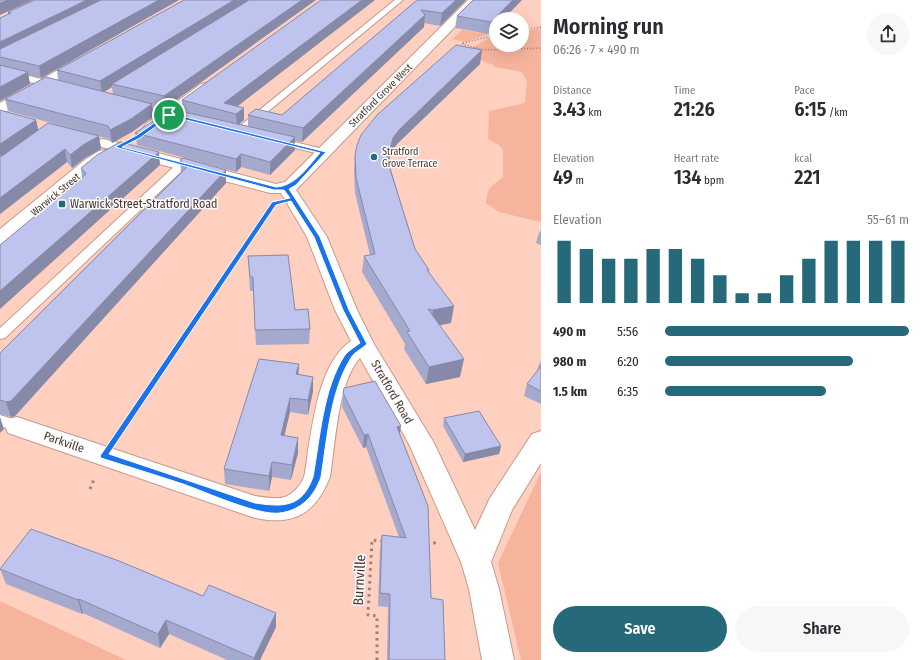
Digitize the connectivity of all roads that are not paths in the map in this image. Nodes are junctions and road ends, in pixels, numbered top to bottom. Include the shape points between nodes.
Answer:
1 (399, 0) edge
2 (475, 0) edge
3 (98, 53) edge
4 (0, 72) edge
5 (218, 79) edge
6 (45, 83) junction
7 (67, 88) edge
8 (0, 109) edge
9 (157, 112) junction
10 (190, 119) edge
11 (239, 131) edge
12 (270, 139) edge
13 (103, 143) junction
14 (324, 152) junction
15 (183, 164) junction
16 (289, 194) junction
17 (0, 239) edge
18 (0, 335) edge
19 (363, 344) junction
20 (9, 423) edge
21 (541, 441) edge
22 (476, 562) junction
23 (498, 660) edge

1 - 11 lane
2 - 14 street, Stratford Grove West
3 - 6 street
4 - 6 lane
5 - 9 street, Warwick Street
6 - 7 lane
6 - 8 street
9 - 10 street
9 - 13 street, Warwick Street via 139,136
12 - 14 lane
13 - 15 street
13 - 17 street, Warwick Street via 92,164
14 - 16 street, Stratford Grove West via 294,184
15 - 16 street
15 - 18 lane
16 - 19 street, Stratford Road via 317,237 346,310
19 - 20 street, Parkville via 349,355 337,378 331,396 313,488 308,496 289,508 264,509
19 - 22 street, Stratford Road via 421,444
21 - 22 street via 500,506
22 - 23 street, Stratford Road

